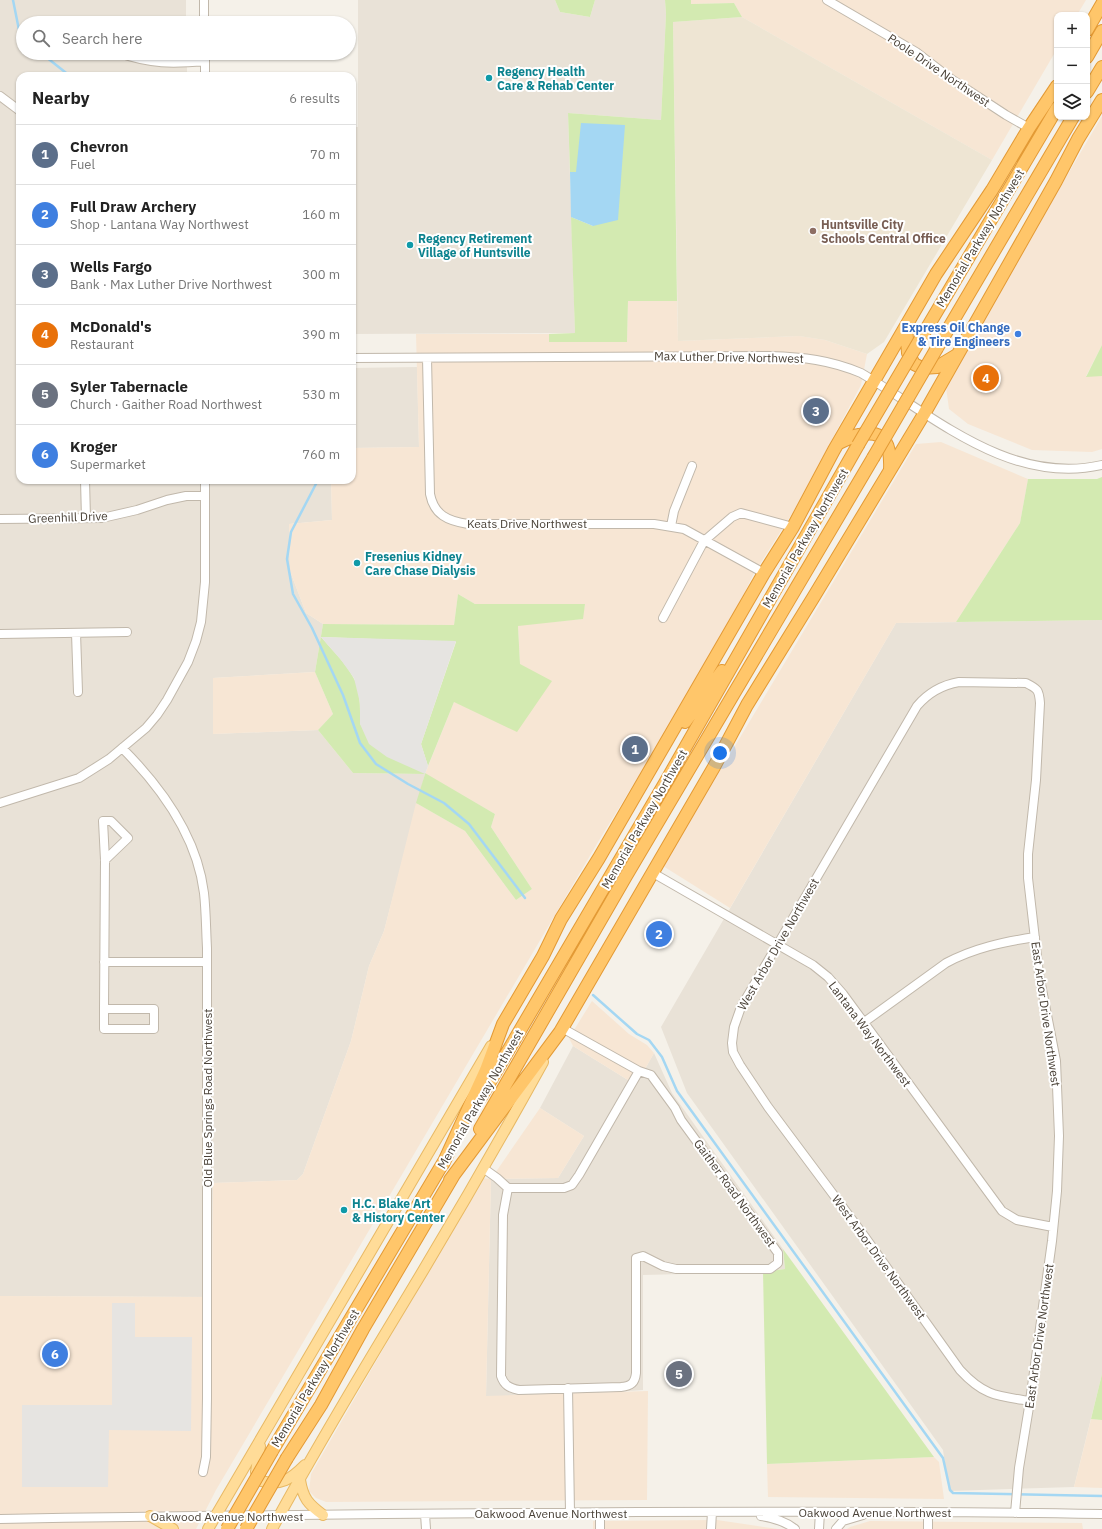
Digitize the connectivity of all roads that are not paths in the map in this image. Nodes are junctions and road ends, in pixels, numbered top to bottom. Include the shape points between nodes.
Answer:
1 (204, 0) edge
2 (827, 0) edge
3 (1102, 4) edge
4 (204, 16) edge
5 (1090, 25) edge
6 (1102, 32) edge
7 (1090, 52) edge
8 (144, 60) edge
9 (183, 60) edge
10 (205, 60) edge
11 (1102, 67) edge
12 (205, 72) edge
13 (1090, 87) edge
14 (1054, 90) edge
15 (0, 96) edge
16 (1102, 100) edge
17 (16, 108) edge
18 (1054, 113) edge
19 (1070, 120) edge
20 (1029, 128) junction
21 (906, 326) junction
22 (959, 354) junction
23 (356, 358) edge
24 (427, 358) junction
25 (874, 381) junction
26 (924, 414) junction
27 (839, 443) junction
28 (1102, 465) edge
29 (692, 466) dead end
30 (890, 472) junction
31 (86, 484) edge
32 (205, 484) edge
33 (205, 496) junction
34 (86, 518) junction
35 (0, 519) edge
36 (671, 526) junction
37 (793, 527) junction
38 (704, 541) junction
39 (764, 573) junction
40 (663, 618) dead end
41 (126, 632) dead end
42 (76, 633) junction
43 (0, 634) edge
44 (742, 648) junction
45 (1032, 686) joint
46 (78, 692) dead end
47 (665, 744) junction
48 (122, 748) junction
49 (0, 803) edge
50 (105, 860) junction
51 (653, 873) junction
52 (1035, 937) junction
53 (777, 944) junction
54 (104, 962) junction
55 (207, 962) junction
56 (104, 1009) junction
57 (863, 1023) junction
58 (503, 1024) junction
59 (561, 1030) junction
60 (639, 1071) junction
61 (443, 1164) junction
62 (483, 1168) junction
63 (450, 1180) junction
64 (508, 1188) junction
65 (1053, 1227) junction
66 (568, 1388) junction
67 (1030, 1401) junction
68 (263, 1437) junction
69 (313, 1457) junction
70 (203, 1472) dead end
71 (300, 1480) junction
72 (712, 1512) junction
73 (733, 1512) junction
74 (820, 1512) junction
75 (876, 1512) junction
76 (928, 1512) junction
77 (570, 1513) junction
78 (600, 1513) junction
79 (1015, 1513) junction
80 (425, 1514) junction
81 (1102, 1514) edge
82 (280, 1515) junction
83 (323, 1515) junction
84 (150, 1516) junction
85 (216, 1516) junction
86 (0, 1519) edge
87 (173, 1529) edge
88 (208, 1529) edge
89 (227, 1529) edge
90 (246, 1529) edge
91 (272, 1529) edge
92 (426, 1529) edge
93 (600, 1529) edge
94 (711, 1529) edge
95 (795, 1529) edge
96 (819, 1529) edge
97 (836, 1529) edge
98 (928, 1529) edge

1 - 4 street
2 - 20 street, Poole Drive Northwest via 914,50 951,79
3 - 5 highway
6 - 7 highway
8 - 9 street via 161,63
10 - 12 street
11 - 13 highway
14 - 20 highway
15 - 17 street
16 - 22 highway
18 - 44 highway, Memorial Parkway Northwest, bridge via 858,445
19 - 63 highway, Memorial Parkway Northwest, bridge
20 - 21 highway
21 - 22 highway via 908,353 914,364 922,368 937,367
21 - 25 highway
22 - 26 highway
23 - 24 street, Max Luther Drive Northwest
24 - 25 street, Max Luther Drive Northwest via 803,357 843,365
24 - 36 street, Keats Drive Northwest via 430,494 432,503 444,517 453,522 468,524 626,523
25 - 26 street, Max Luther Drive Northwest
25 - 27 highway
26 - 28 street, Max Luther Drive Northwest via 993,453 1012,460 1059,469
26 - 30 highway
27 - 30 highway via 859,435 872,434 881,437 888,446 891,457
27 - 37 highway
29 - 36 street via 674,511
30 - 51 highway via 747,705
31 - 34 street
32 - 33 street
33 - 34 street, Greenhill Drive via 186,496 102,518
33 - 48 street via 203,606 196,641 188,662 157,716
34 - 35 street, Greenhill Drive
36 - 38 street, Keats Drive Northwest via 684,529
37 - 38 street via 741,513 732,517
37 - 39 highway
38 - 39 street, Keats Drive Northwest
38 - 40 street
39 - 47 highway
41 - 42 street
42 - 43 street
42 - 46 street
44 - 47 highway via 727,663 682,726
44 - 61 highway, Memorial Parkway Northwest
45 - 52 street, East Arbor Drive Northwest via 1040,695 1036,780 1028,854
45 - 53 street, West Arbor Drive Northwest via 1026,683 959,682 933,691 922,699
47 - 58 highway via 561,919 543,956
48 - 49 street via 78,778
48 - 55 street, Old Blue Springs Road Northwest via 162,793 183,828 196,857 204,893
50 - 50 street via 103,821 110,820 128,838
50 - 54 street
51 - 53 street, Lantana Way Northwest
51 - 59 highway
52 - 57 street via 982,947 958,957
52 - 65 street, East Arbor Drive Northwest via 1056,1061 1058,1093 1060,1136
53 - 57 street, Lantana Way Northwest via 828,977
53 - 67 street, West Arbor Drive Northwest via 741,1007 734,1027 733,1052 740,1065 960,1370 986,1392 1000,1397
54 - 55 street
54 - 56 street
55 - 70 street, Old Blue Springs Road Northwest via 207,1398 206,1457
56 - 56 street via 154,1009 154,1029 104,1029
57 - 65 street, Lantana Way Northwest via 1002,1211 1017,1220
58 - 61 highway via 486,1070
58 - 68 main road
59 - 60 street, Gaither Road Northwest
59 - 62 main road
59 - 63 highway
60 - 64 street via 572,1185 564,1188
60 - 66 street, Gaither Road Northwest via 651,1075 675,1108 778,1253 778,1263 770,1269 676,1269 643,1256 636,1258 635,1380 629,1386 621,1387
61 - 89 highway, Memorial Parkway Northwest, bridge
62 - 64 street
62 - 69 main road
63 - 90 highway, Memorial Parkway Northwest, bridge via 321,1405
64 - 66 street, Gaither Road Northwest via 503,1215 503,1383 519,1390
65 - 67 street, East Arbor Drive Northwest
66 - 77 street
67 - 79 street, East Arbor Drive Northwest
68 - 69 main road via 256,1472 261,1481 284,1482
68 - 85 main road
69 - 71 main road
71 - 82 main road
71 - 83 main road via 305,1499 312,1508
72 - 73 street, Oakwood Avenue Northwest
72 - 78 street, Oakwood Avenue Northwest
72 - 94 street
73 - 74 street, Oakwood Avenue Northwest
73 - 95 street via 774,1518
74 - 75 street, Oakwood Avenue Northwest
74 - 96 street
75 - 76 street, Oakwood Avenue Northwest
75 - 97 street via 843,1521
76 - 79 street, Oakwood Avenue Northwest
76 - 98 street
77 - 78 street, Oakwood Avenue Northwest
77 - 80 street, Oakwood Avenue Northwest
78 - 93 street
79 - 81 street, Oakwood Avenue Northwest
80 - 83 street, Oakwood Avenue Northwest
80 - 92 street
82 - 83 street, Oakwood Avenue Northwest
82 - 85 street, Oakwood Avenue Northwest
82 - 91 main road
84 - 85 street, Oakwood Avenue Northwest
84 - 86 street, Oakwood Avenue Northwest
84 - 87 main road
85 - 88 main road

